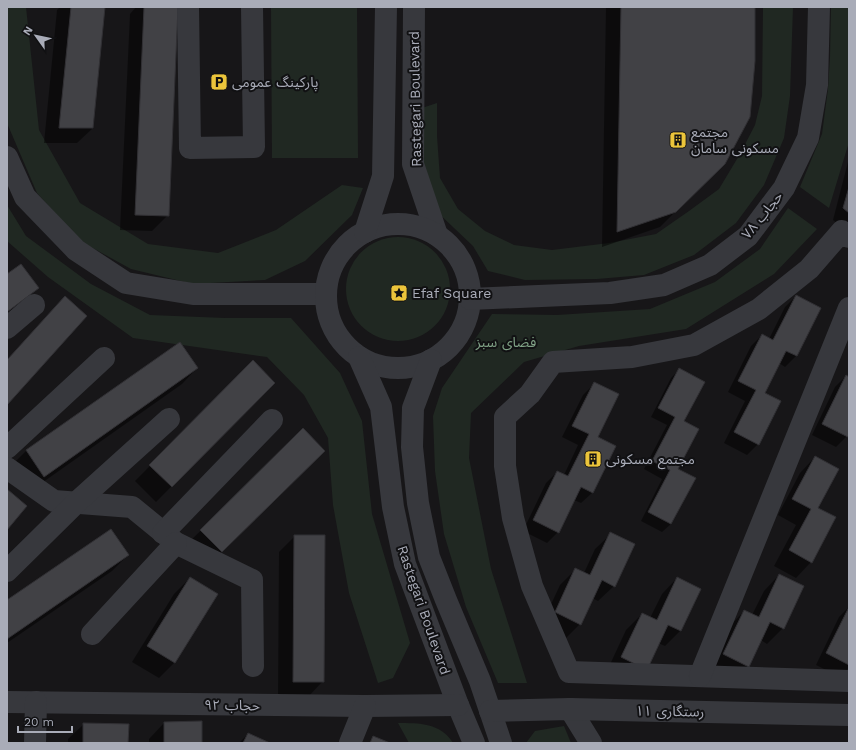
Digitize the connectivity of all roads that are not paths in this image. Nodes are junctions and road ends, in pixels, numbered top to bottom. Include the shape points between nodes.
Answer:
1 (188, 7) edge
2 (252, 7) edge
3 (386, 7) edge
4 (414, 7) edge
5 (819, 7) edge
6 (7, 156) edge
7 (365, 232) junction
8 (437, 235) junction
9 (849, 237) edge
10 (326, 294) junction
11 (470, 299) junction
12 (34, 305) dead end
13 (849, 308) edge
14 (7, 328) edge
15 (104, 358) dead end
16 (359, 358) junction
17 (431, 360) junction
18 (169, 419) dead end
19 (272, 420) dead end
20 (7, 448) edge
21 (7, 468) edge
22 (76, 502) junction
23 (169, 538) junction
24 (7, 571) edge
25 (92, 634) dead end
26 (253, 666) dead end
27 (700, 676) junction
28 (849, 681) edge
29 (7, 702) edge
30 (36, 702) junction
31 (458, 705) junction
32 (365, 706) junction
33 (570, 709) junction
34 (490, 711) junction
35 (849, 715) edge
36 (35, 743) edge
37 (350, 743) edge
38 (474, 743) edge
39 (501, 743) edge
40 (591, 743) edge

1 - 2 street via 190,148 197,148 254,147
3 - 7 street, Rastegari Boulevard via 383,176
4 - 8 street, Rastegari Boulevard via 414,164
5 - 11 street, حجاب ۷۸ via 817,85 808,138 784,188 748,236 710,265 664,285 610,293
6 - 10 street via 25,197 76,250 126,283 193,294
7 - 8 street via 382,226 401,224 420,227
7 - 10 street via 349,243 337,258 329,275
8 - 11 street via 451,247 462,262 468,280
9 - 27 street via 842,231 809,269 766,304 694,345 632,357 553,362 530,394 505,417 505,466 513,518 532,586 569,672
10 - 16 street via 334,330
11 - 17 street via 467,318 459,335 447,349
12 - 14 street
13 - 27 street
15 - 20 street
16 - 17 street via 376,365 395,368 414,367
16 - 31 street, Rastegari Boulevard via 381,407 393,507 405,564
17 - 34 street, Rastegari Boulevard via 413,408 412,447 418,503 430,556
18 - 22 street
19 - 23 street
21 - 22 street via 54,501
22 - 23 street via 132,507
22 - 24 street
23 - 25 street
23 - 26 street via 252,580
27 - 28 street
29 - 30 street, حجاب ۹۲
30 - 32 street, حجاب ۹۲
30 - 36 street
31 - 32 street, حجاب ۹۲
31 - 38 street, Rastegari Boulevard
32 - 37 street
33 - 34 street, رستگاری ۱۱
33 - 35 street, رستگاری ۱۱
33 - 40 street
34 - 39 street, Rastegari Boulevard

